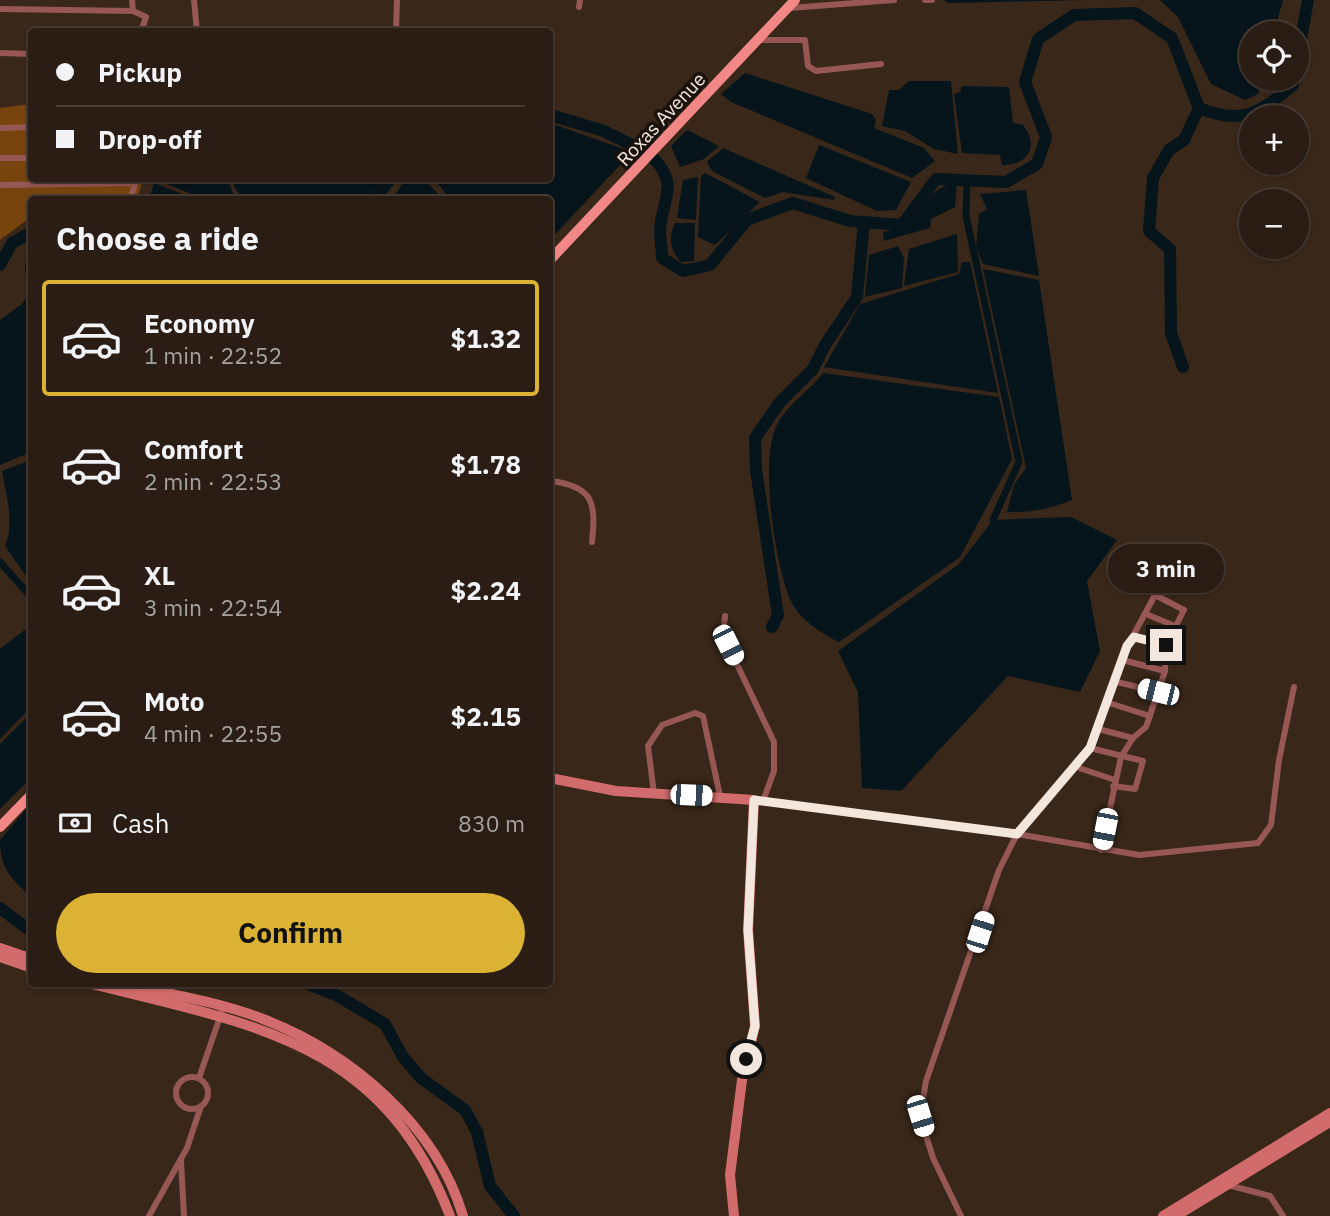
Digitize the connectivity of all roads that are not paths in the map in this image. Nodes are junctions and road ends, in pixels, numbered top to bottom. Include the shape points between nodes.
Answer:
1 (132, 0) edge
2 (194, 0) edge
3 (397, 0) edge
4 (894, 0) edge
5 (925, 0) edge
6 (932, 0) edge
7 (860, 2) edge
8 (792, 4) edge
9 (0, 9) edge
10 (133, 11) junction
11 (142, 28) edge
12 (197, 28) edge
13 (396, 28) edge
14 (759, 40) junction
15 (0, 53) edge
16 (28, 54) edge
17 (881, 64) dead end
18 (0, 128) edge
19 (28, 128) edge
20 (0, 158) edge
21 (28, 158) edge
22 (102, 182) edge
23 (0, 185) edge
24 (553, 257) edge
25 (553, 481) edge
26 (592, 542) dead end
27 (1146, 614) junction
28 (725, 616) dead end
29 (1175, 626) junction
30 (1134, 637) junction
31 (1166, 645) junction
32 (1122, 660) junction
33 (1165, 671) junction
34 (1113, 681) junction
35 (1294, 687) dead end
36 (1158, 692) junction
37 (1106, 702) junction
38 (1150, 716) junction
39 (1098, 729) junction
40 (1133, 738) junction
41 (1090, 748) junction
42 (1121, 757) junction
43 (1073, 766) junction
44 (553, 779) edge
45 (1114, 783) junction
46 (654, 794) junction
47 (720, 796) junction
48 (28, 798) edge
49 (758, 800) junction
50 (0, 827) edge
51 (1017, 834) junction
52 (1101, 850) junction
53 (0, 948) edge
54 (0, 957) edge
55 (28, 958) edge
56 (28, 967) edge
57 (106, 987) edge
58 (138, 987) edge
59 (221, 1012) junction
60 (199, 1078) junction
61 (201, 1106) junction
62 (1330, 1113) edge
63 (1330, 1122) edge
64 (181, 1159) junction
65 (1228, 1185) junction
66 (149, 1216) edge
67 (184, 1216) edge
68 (450, 1216) edge
69 (463, 1216) edge
70 (734, 1216) edge
71 (961, 1216) edge
72 (1163, 1216) edge
73 (1177, 1216) edge
74 (1283, 1216) edge

1 - 10 street
2 - 12 street
3 - 13 street
4 - 7 street
5 - 6 street
7 - 8 street
8 - 14 main road, Roxas Avenue
9 - 10 street
10 - 11 street via 146,17
14 - 17 street via 805,40 810,70
14 - 24 main road, Roxas Avenue
15 - 16 street
18 - 19 street
20 - 21 street
22 - 23 street
25 - 26 street via 564,483 592,501
27 - 29 street
27 - 29 street via 1155,595 1184,610
27 - 30 street
28 - 49 street via 723,635 774,743 775,771
29 - 31 street
30 - 31 street
30 - 32 street
31 - 33 street
32 - 33 street
32 - 34 street
33 - 36 street
34 - 36 street
34 - 37 street
35 - 52 street via 1271,825 1258,843 1159,856
36 - 38 street
37 - 38 street
37 - 39 street
38 - 40 street via 1146,727
39 - 40 street
39 - 41 street
40 - 42 street
41 - 42 street
41 - 43 street
42 - 45 street
42 - 45 street via 1143,761 1135,789
43 - 45 street
43 - 51 street
44 - 46 main road
45 - 52 street
46 - 47 main road
46 - 47 street via 648,746 662,725 695,713 703,716
47 - 49 main road
48 - 50 main road
49 - 51 street
49 - 70 main road via 748,930 755,1026 742,1080 730,1175
51 - 52 street
51 - 71 street via 999,870 926,1081 920,1116 933,1158
53 - 55 main road
54 - 56 main road
57 - 59 main road
58 - 59 main road
59 - 60 street
59 - 68 main road via 297,1043 378,1099 410,1136 439,1185
59 - 69 main road via 260,1017 303,1036 345,1061 384,1093 419,1132
60 - 61 street via 208,1090
60 - 61 street via 182,1081 177,1097 184,1107
61 - 64 street
62 - 72 main road
63 - 65 main road
64 - 66 street
64 - 67 street
65 - 73 main road
65 - 74 street via 1270,1196

